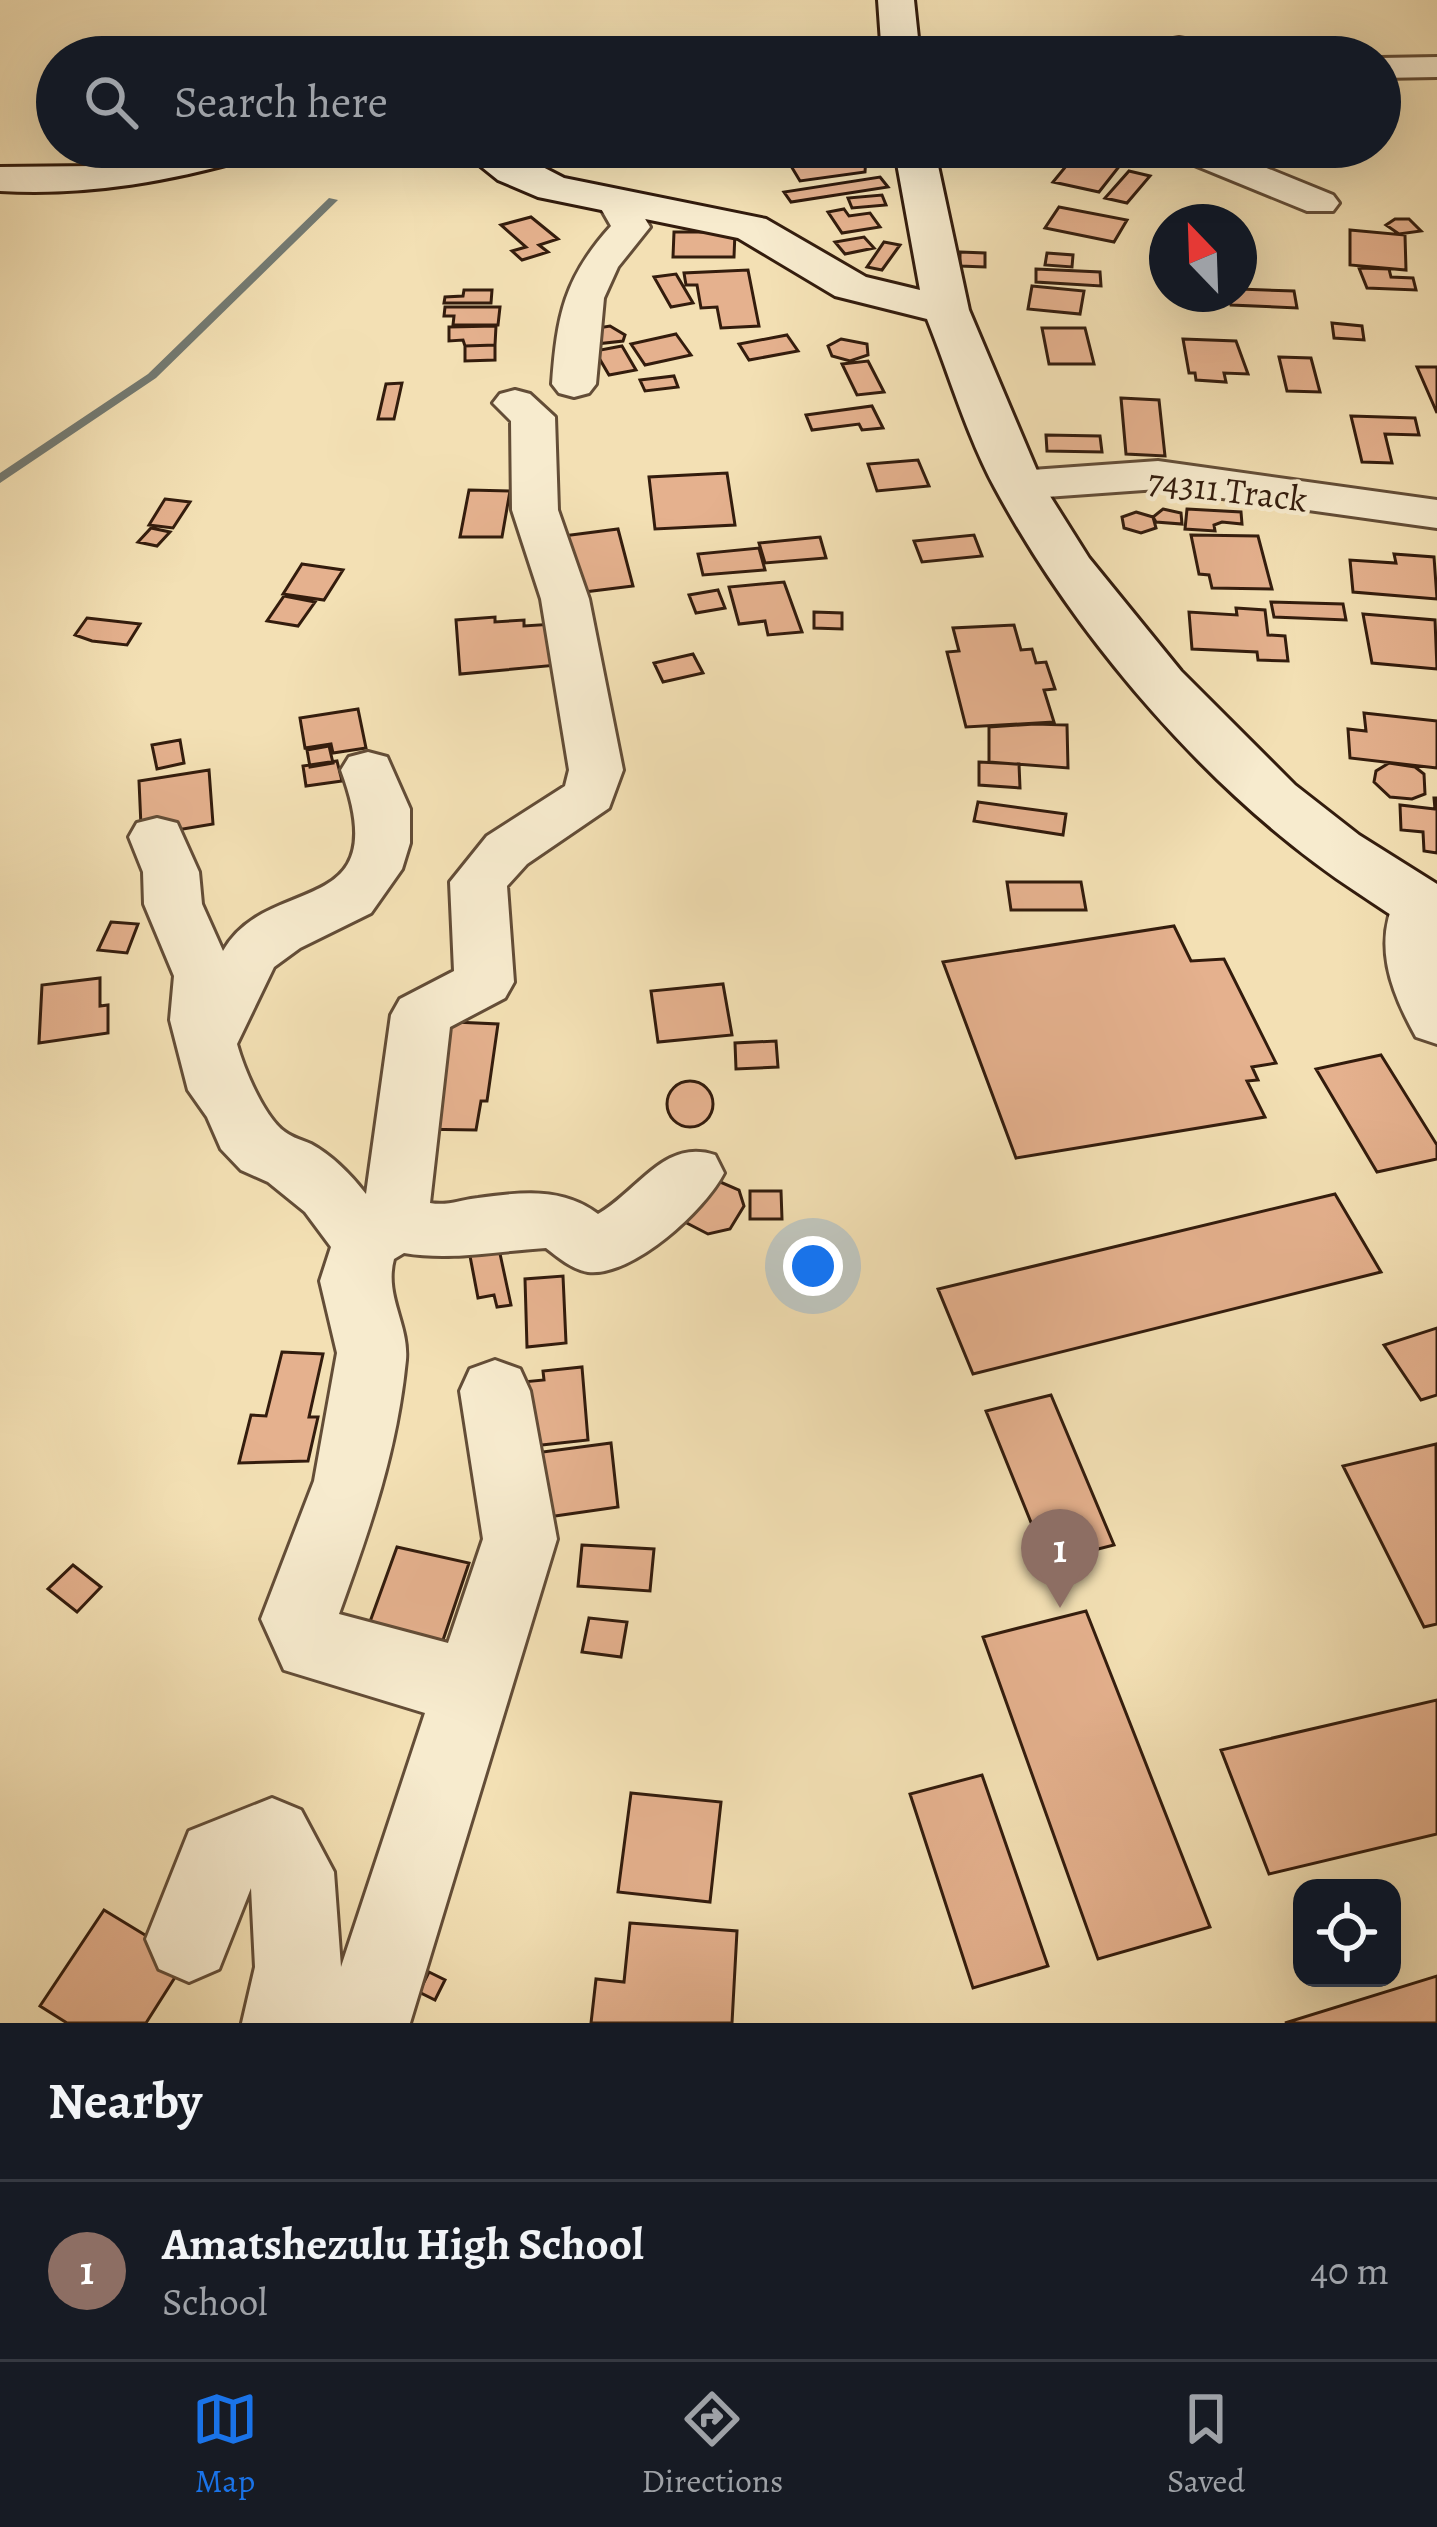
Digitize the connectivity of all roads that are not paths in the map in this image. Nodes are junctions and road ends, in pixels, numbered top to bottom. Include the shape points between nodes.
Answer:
1 (896, 0) edge
2 (900, 36) edge
3 (1437, 67) edge
4 (1401, 68) edge
5 (170, 168) edge
6 (508, 168) edge
7 (918, 168) edge
8 (1234, 168) edge
9 (0, 179) edge
10 (1319, 203) dead end
11 (618, 205) junction
12 (946, 310) junction
13 (574, 384) dead end
14 (515, 403) dead end
15 (1018, 484) junction
16 (1437, 514) edge
17 (368, 770) dead end
18 (157, 837) dead end
19 (1428, 910) edge
20 (181, 913) junction
21 (261, 946) junction
22 (1437, 1021) edge
23 (206, 1045) junction
24 (692, 1173) dead end
25 (380, 1234) junction
26 (495, 1391) dead end
27 (472, 1688) junction
28 (189, 1939) dead end
29 (286, 2023) edge
30 (367, 2023) edge

1 - 2 street
3 - 4 street
5 - 9 street via 86,182
6 - 11 street
7 - 12 street
8 - 10 street
11 - 12 street via 751,228 851,287
11 - 13 street via 632,227 589,278 578,307
12 - 15 street
14 - 25 street via 533,417 535,510 565,599 596,770 590,795 507,850 478,882 484,982 422,1015
15 - 16 street, 74311 Track via 1158,476
15 - 19 street via 1068,566 1161,685 1274,799
17 - 21 street via 382,809 374,869 351,899
18 - 20 street
19 - 22 street via 1410,933
20 - 21 street
20 - 23 street via 204,976
21 - 23 street
23 - 25 street via 219,1090 244,1131
24 - 25 street via 661,1205 590,1245 558,1220
25 - 27 street via 354,1281 372,1352 350,1481 299,1619 311,1644
26 - 27 street via 520,1539
27 - 30 street
28 - 29 street via 218,1860 272,1839 292,1872 298,1967

